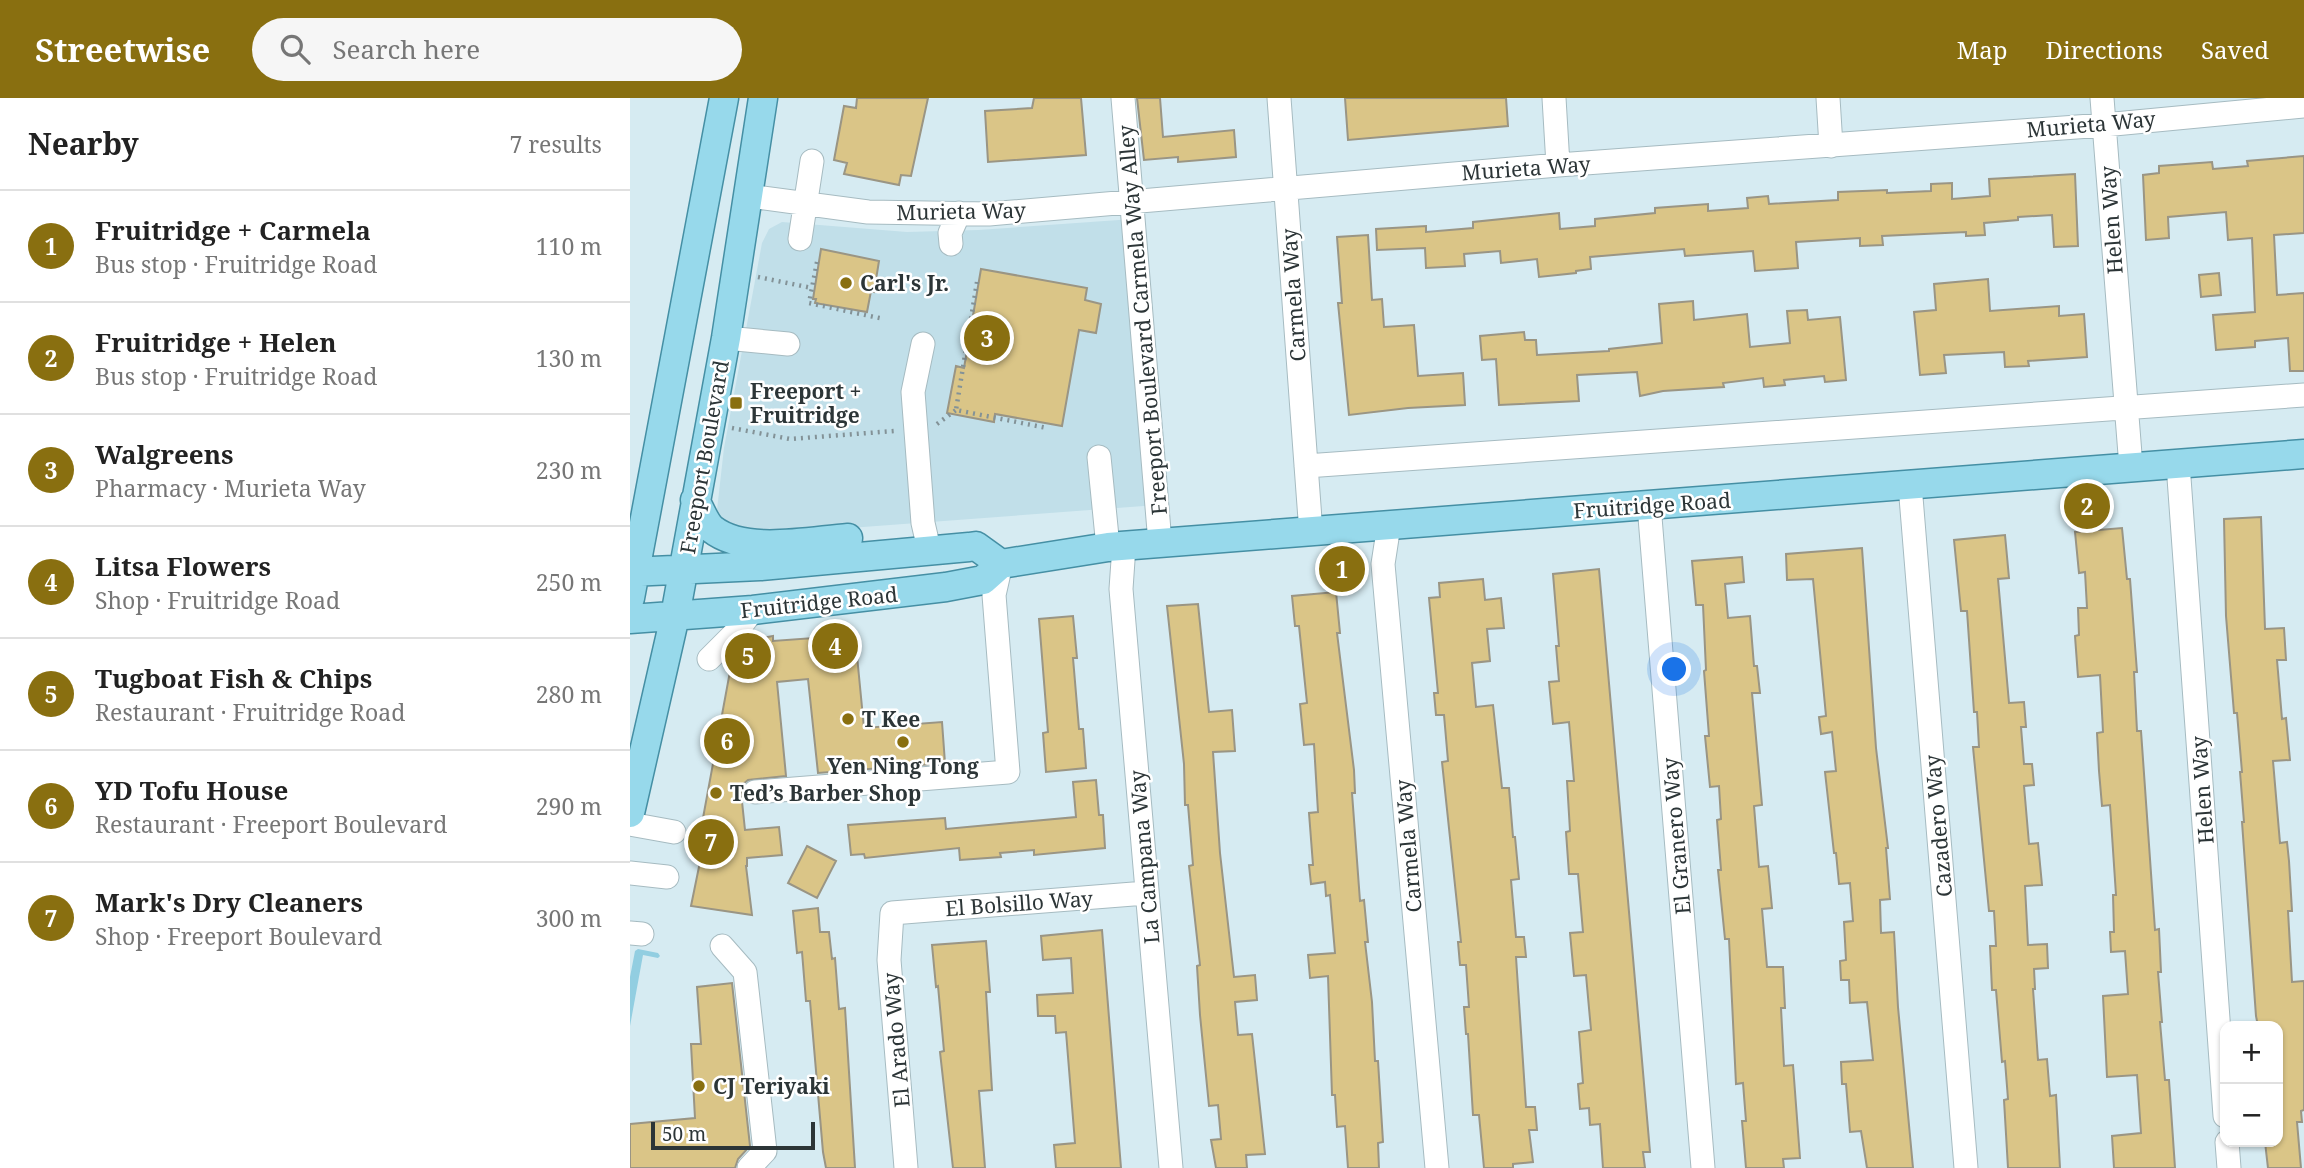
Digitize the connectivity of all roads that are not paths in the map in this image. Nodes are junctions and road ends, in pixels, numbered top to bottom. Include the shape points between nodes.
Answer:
1 (724, 98) edge
2 (763, 98) edge
3 (1123, 98) edge
4 (1279, 98) edge
5 (1554, 98) edge
6 (1828, 98) edge
7 (2102, 98) edge
8 (2304, 106) edge
9 (2104, 125) junction
10 (1831, 146) junction
11 (812, 161) dead end
12 (1558, 165) junction
13 (1285, 188) junction
14 (749, 196) junction
15 (1132, 203) junction
16 (804, 204) junction
17 (959, 213) junction
18 (800, 239) dead end
19 (951, 244) dead end
20 (726, 338) junction
21 (788, 344) dead end
22 (923, 344) dead end
23 (2304, 395) edge
24 (2126, 408) junction
25 (2304, 454) edge
26 (1099, 457) dead end
27 (2178, 464) junction
28 (1306, 466) junction
29 (2131, 467) junction
30 (1910, 485) junction
31 (695, 500) junction
32 (1649, 505) junction
33 (1389, 525) junction
34 (1311, 533) junction
35 (1160, 543) junction
36 (1116, 546) junction
37 (929, 549) junction
38 (1000, 564) junction
39 (683, 570) junction
40 (632, 581) edge
41 (753, 610) junction
42 (675, 616) junction
43 (630, 619) edge
44 (709, 659) dead end
45 (755, 792) dead end
46 (630, 813) edge
47 (630, 824) edge
48 (674, 832) dead end
49 (630, 873) edge
50 (667, 877) dead end
51 (1146, 893) junction
52 (892, 913) joint
53 (722, 946) dead end
54 (2223, 1084) edge
55 (2227, 1147) edge
56 (749, 1168) edge
57 (906, 1168) edge
58 (1171, 1168) edge
59 (1437, 1168) edge
60 (1703, 1168) edge
61 (1966, 1168) edge
62 (2229, 1168) edge

1 - 40 main road
2 - 14 main road, Freeport Boulevard
3 - 15 street, Freeport Boulevard Carmela Way Alley
4 - 13 street, Carmela Way
5 - 12 street
6 - 10 street
7 - 9 street, Helen Way
8 - 9 street, Murieta Way
9 - 10 street, Murieta Way
9 - 24 street, Helen Way
10 - 12 street, Murieta Way
11 - 16 street
12 - 13 street, Murieta Way
13 - 15 street, Murieta Way
13 - 28 street, Carmela Way
14 - 16 street, Murieta Way
14 - 20 main road, Freeport Boulevard
15 - 17 street, Murieta Way
15 - 35 street, Freeport Boulevard Carmela Way Alley
16 - 17 street, Murieta Way via 867,212
16 - 18 street
17 - 19 street via 950,233
20 - 21 street
20 - 31 main road, Freeport Boulevard
22 - 37 street via 913,392
23 - 24 street
24 - 28 street
24 - 29 street, Helen Way
25 - 27 main road, Fruitridge Road
26 - 36 street, La Campana Way
27 - 29 main road, Fruitridge Road
27 - 54 street, Helen Way
28 - 34 street, Carmela Way
29 - 30 main road, Fruitridge Road
30 - 32 main road, Fruitridge Road
30 - 61 street, Cazadero Way
31 - 37 main road via 710,528 758,545 872,536
31 - 39 main road, Freeport Boulevard
32 - 33 main road, Fruitridge Road
32 - 60 street, El Granero Way
33 - 34 main road, Fruitridge Road
33 - 59 street, Carmela Way via 1383,564
34 - 35 main road, Fruitridge Road
35 - 36 main road, Fruitridge Road
36 - 38 main road, Fruitridge Road
36 - 51 street, La Campana Way
37 - 38 main road, Fruitridge Road via 976,546
37 - 39 main road, Fruitridge Road
38 - 41 main road, Fruitridge Road via 983,580 946,592
38 - 45 street via 994,595 1008,772
39 - 40 main road, Fruitridge Road
39 - 42 main road, Freeport Boulevard
41 - 42 main road, Fruitridge Road
41 - 44 street
42 - 43 main road, Fruitridge Road
42 - 46 main road, Freeport Boulevard
47 - 48 street
49 - 50 street
51 - 52 street, El Bolsillo Way
51 - 58 street, La Campana Way
52 - 57 street, El Arado Way via 889,960
53 - 56 street via 745,972 765,1151
55 - 62 street

